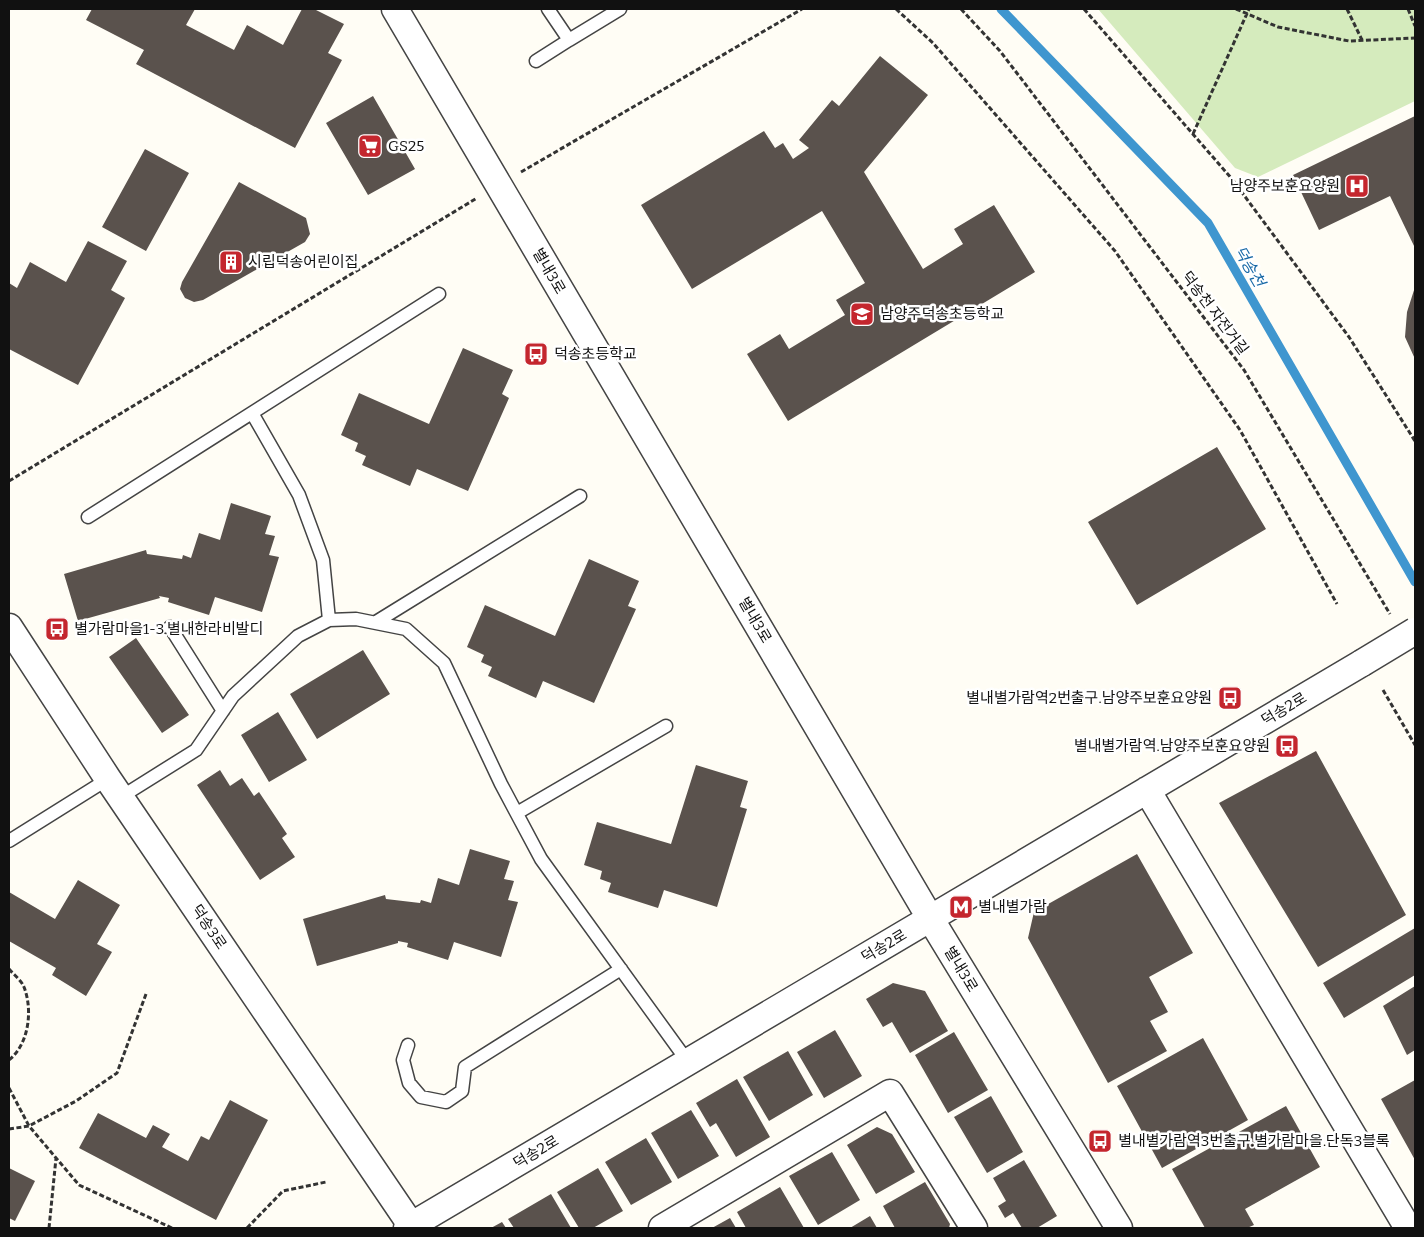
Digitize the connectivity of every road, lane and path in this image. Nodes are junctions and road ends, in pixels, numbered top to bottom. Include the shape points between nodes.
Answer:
1 (395, 9) edge
2 (548, 9) edge
3 (620, 9) edge
4 (802, 9) edge
5 (896, 9) edge
6 (961, 9) edge
7 (1084, 9) edge
8 (1236, 9) edge
9 (1249, 9) edge
10 (1347, 9) edge
11 (1408, 9) edge
12 (1247, 14) junction
13 (1415, 26) edge
14 (1415, 38) edge
15 (569, 40) junction
16 (1362, 40) junction
17 (536, 61) dead end
18 (1193, 134) junction
19 (499, 185) junction
20 (439, 294) dead end
21 (252, 413) junction
22 (1415, 441) edge
23 (9, 481) edge
24 (580, 496) dead end
25 (88, 517) dead end
26 (1337, 604) dead end
27 (330, 620) junction
28 (376, 622) junction
29 (1405, 626) edge
30 (9, 627) edge
31 (170, 627) dead end
32 (1383, 690) dead end
33 (223, 711) junction
34 (666, 726) dead end
35 (1415, 745) edge
36 (114, 788) junction
37 (1147, 790) junction
38 (517, 813) junction
39 (9, 841) edge
40 (930, 918) junction
41 (9, 969) edge
42 (622, 969) junction
43 (146, 994) dead end
44 (408, 1045) dead end
45 (9, 1060) edge
46 (688, 1062) junction
47 (9, 1088) edge
48 (29, 1126) junction
49 (9, 1129) edge
50 (56, 1158) junction
51 (326, 1182) dead end
52 (410, 1227) edge
53 (49, 1228) edge
54 (172, 1228) edge
55 (247, 1228) edge
56 (662, 1228) edge
57 (974, 1228) edge
58 (1119, 1228) edge
59 (1408, 1228) edge

1 - 19 street, 별내3로
2 - 15 lane
3 - 15 lane
4 - 19 path
5 - 26 path via 933,43 1115,251 1240,430
6 - 29 path, 덕송천 자전거길 via 1000,51 1244,370
7 - 18 path
8 - 12 path
9 - 12 path
10 - 16 path
11 - 13 path
12 - 16 path via 1278,27 1349,41
12 - 18 path
14 - 16 path
15 - 17 lane
18 - 22 path via 1232,179 1349,337
19 - 23 path
19 - 40 street, 별내3로
20 - 21 lane
21 - 25 lane
21 - 27 lane via 299,495 323,560
24 - 28 lane
27 - 28 lane
27 - 33 lane via 298,636 233,696
28 - 38 lane via 406,629 444,663
29 - 37 street, 덕송2로, bridge via 1362,663
30 - 36 street, 덕송3로
31 - 33 lane
32 - 35 path
33 - 36 lane via 196,750
34 - 38 lane
36 - 39 lane
36 - 52 street, 덕송3로
37 - 40 street, 덕송2로
37 - 59 street
38 - 42 lane via 541,859
40 - 46 street, 덕송2로
40 - 58 street, 별내3로
41 - 45 path via 24,985 28,1023 23,1042
42 - 44 lane via 465,1067 462,1092 446,1102 421,1096 409,1083 403,1060
42 - 46 lane
43 - 48 path via 117,1073 76,1101
46 - 52 street, 덕송2로
47 - 48 path
48 - 49 path
48 - 50 path
50 - 53 path
50 - 54 path via 79,1185
51 - 55 path via 283,1191
56 - 57 street via 890,1093

